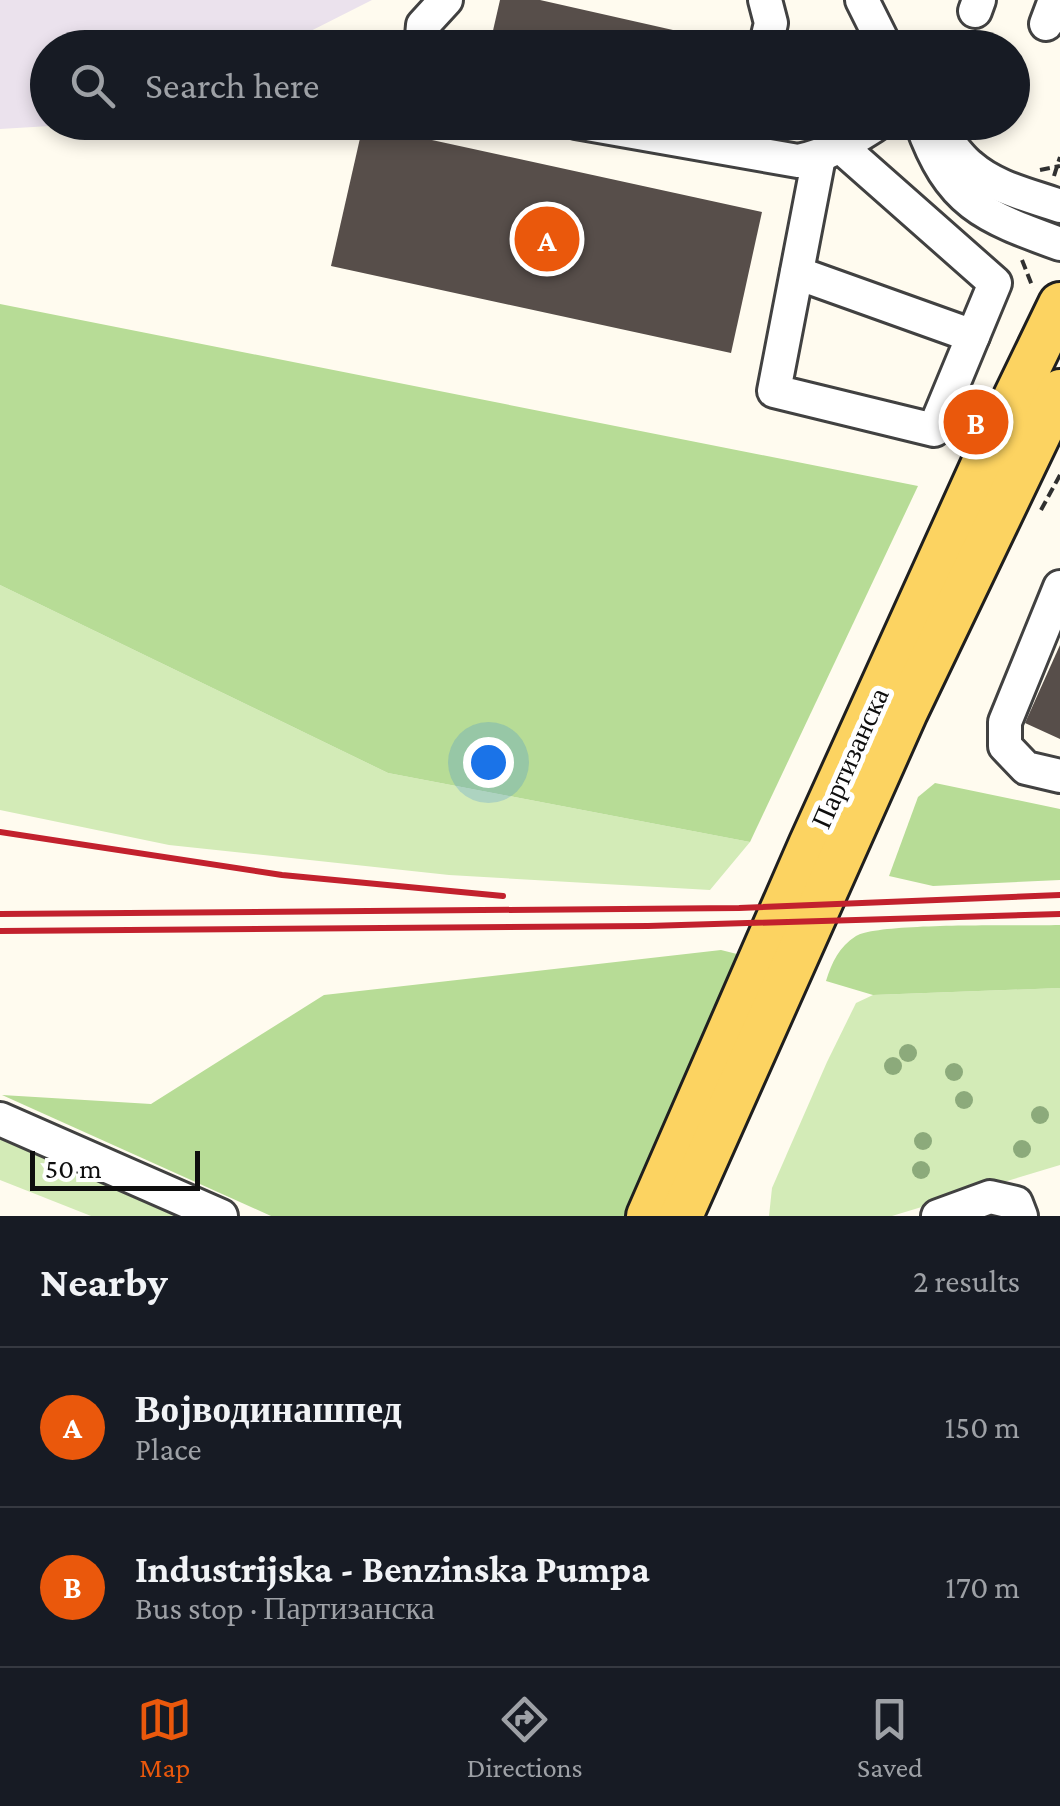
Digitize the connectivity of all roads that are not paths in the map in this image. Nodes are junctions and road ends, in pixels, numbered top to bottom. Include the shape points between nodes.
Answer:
1 (446, 0) edge
2 (765, 0) edge
3 (862, 0) edge
4 (423, 30) edge
5 (769, 30) edge
6 (877, 30) edge
7 (751, 140) edge
8 (850, 140) edge
9 (928, 140) edge
10 (947, 140) edge
11 (830, 152) junction
12 (1060, 206) edge
13 (1060, 244) edge
14 (797, 273) junction
15 (1049, 302) edge
16 (973, 336) junction
17 (1060, 390) edge
18 (1060, 587) edge
19 (1060, 776) edge
20 (0, 1119) edge
21 (221, 1216) edge
22 (648, 1216) edge
23 (681, 1216) edge
24 (938, 1216) edge
25 (1020, 1216) edge

1 - 4 street
2 - 5 street
3 - 6 street
7 - 11 street via 798,161
8 - 11 street
9 - 13 street via 941,170 970,205
10 - 12 street via 981,175
11 - 14 street
11 - 16 street via 995,283
14 - 16 street
14 - 16 street via 774,391 934,430
15 - 22 main road, Партизанска
17 - 23 main road, Партизанска via 906,712
18 - 19 street via 1005,722 1005,746 1026,768
20 - 21 street
24 - 25 street via 990,1197 1016,1203

